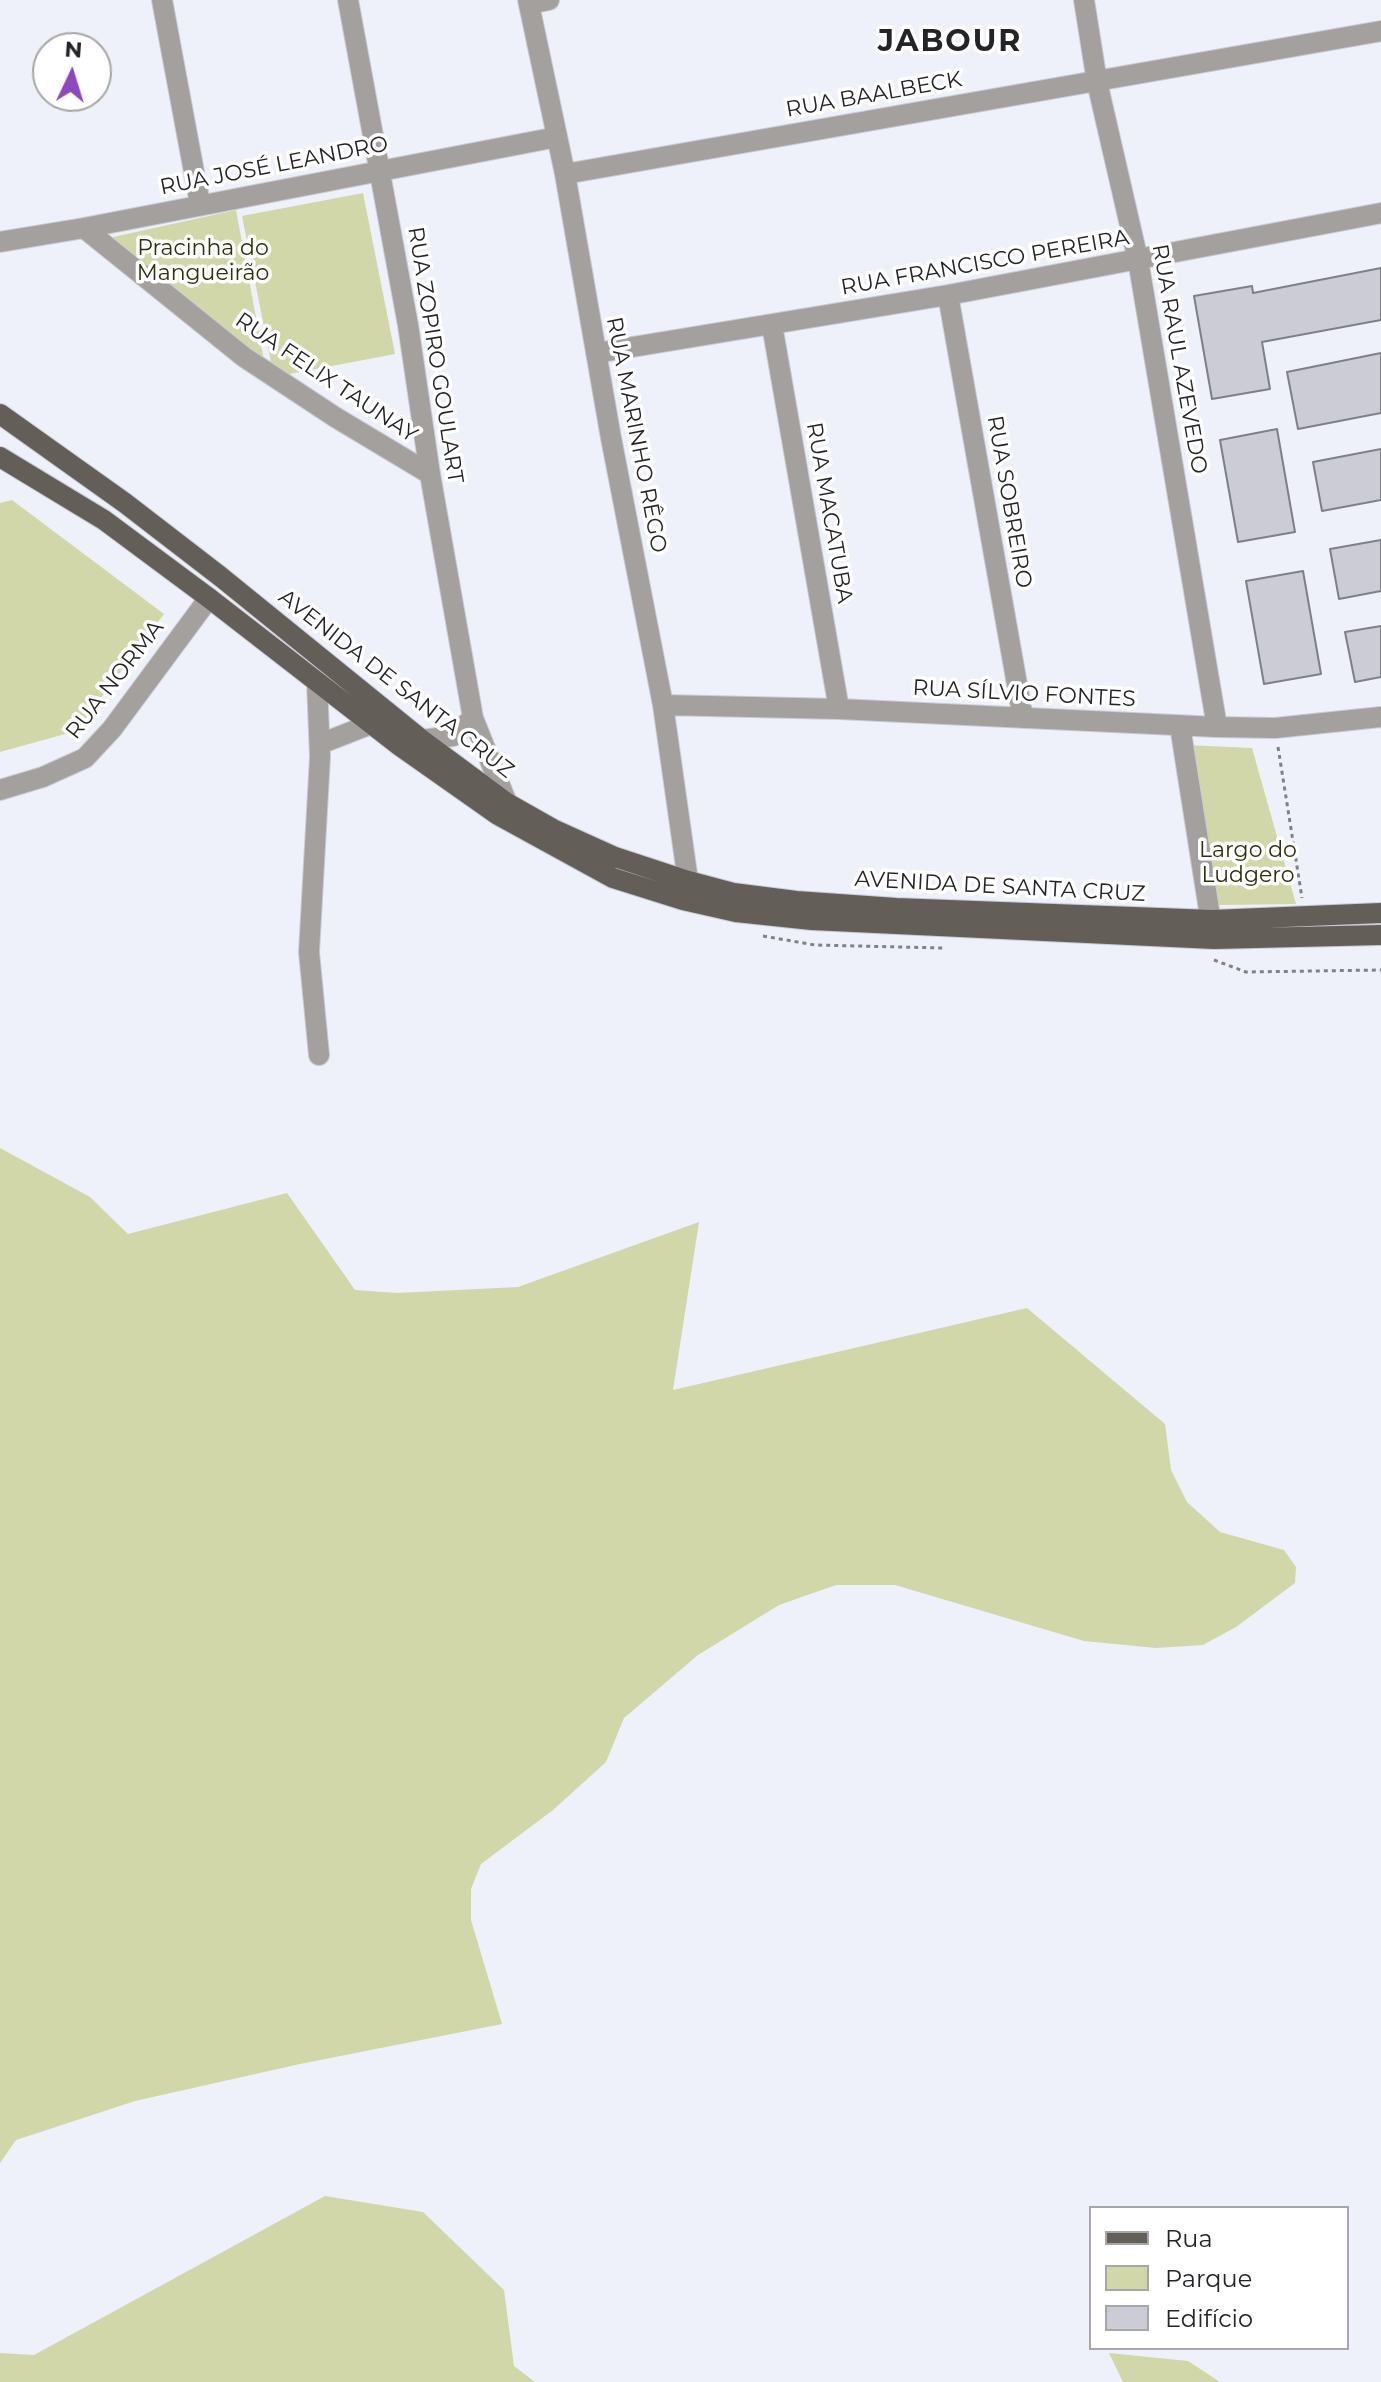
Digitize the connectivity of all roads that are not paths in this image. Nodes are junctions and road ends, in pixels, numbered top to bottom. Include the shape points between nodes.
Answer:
1 (162, 0) edge
2 (348, 0) edge
3 (1084, 0) edge
4 (535, 1) edge
5 (1381, 31) edge
6 (1097, 82) junction
7 (557, 137) junction
8 (380, 171) junction
9 (565, 174) junction
10 (200, 204) junction
11 (1381, 213) edge
12 (84, 228) junction
13 (0, 242) edge
14 (1138, 260) junction
15 (948, 295) junction
16 (772, 325) junction
17 (596, 353) junction
18 (0, 414) edge
19 (0, 457) edge
20 (430, 474) junction
21 (209, 598) junction
22 (317, 682) junction
23 (663, 705) junction
24 (839, 709) junction
25 (1381, 717) edge
26 (473, 718) junction
27 (1023, 718) junction
28 (371, 724) junction
29 (1180, 726) junction
30 (1217, 727) junction
31 (422, 740) junction
32 (320, 744) junction
33 (0, 790) edge
34 (507, 803) junction
35 (688, 881) junction
36 (1381, 913) edge
37 (1213, 929) junction
38 (1381, 935) edge
39 (319, 1055) dead end

1 - 10 street
2 - 8 street, RUA ZOPIRO GOULART
3 - 6 street, RUA RAUL AZEVEDO
4 - 7 street, RUA MARINHO RÊGO
5 - 6 street, RUA BAALBECK
6 - 9 street, RUA BAALBECK
6 - 14 street, RUA RAUL AZEVEDO
7 - 8 street, RUA JOSÉ LEANDRO
7 - 9 street, RUA MARINHO RÊGO
8 - 10 street, RUA JOSÉ LEANDRO
8 - 20 street, RUA ZOPIRO GOULART
9 - 17 street, RUA MARINHO RÊGO
10 - 12 street, RUA JOSÉ LEANDRO
11 - 14 street, RUA FRANCISCO PEREIRA
12 - 13 street, RUA JOSÉ LEANDRO
12 - 20 street, RUA FELIX TAUNAY via 244,357
14 - 15 street, RUA FRANCISCO PEREIRA
14 - 30 street, RUA RAUL AZEVEDO
15 - 16 street, RUA FRANCISCO PEREIRA
15 - 27 street, RUA SOBREIRO
16 - 17 street, RUA FRANCISCO PEREIRA
16 - 24 street, RUA MACATUBA
17 - 23 street, RUA MARINHO RÊGO
18 - 31 main road, AVENIDA DE SANTA CRUZ via 197,558
19 - 21 main road, AVENIDA DE SANTA CRUZ via 104,520
20 - 26 street, RUA ZOPIRO GOULART
21 - 22 main road, AVENIDA DE SANTA CRUZ
21 - 33 street, RUA NORMA via 85,758
22 - 28 main road, AVENIDA DE SANTA CRUZ
22 - 32 street
23 - 24 street, RUA SÍLVIO FONTES
23 - 35 street, RUA MARINHO RÊGO
24 - 27 street, RUA SÍLVIO FONTES
25 - 30 street, RUA SÍLVIO FONTES via 1275,728
26 - 31 street via 453,736
26 - 34 street, RUA ZOPIRO GOULART
27 - 29 street, RUA SÍLVIO FONTES
28 - 32 street
28 - 37 main road, AVENIDA DE SANTA CRUZ via 547,845 613,878 683,900 812,920
29 - 30 street, RUA SÍLVIO FONTES
29 - 37 street
31 - 34 main road, AVENIDA DE SANTA CRUZ
32 - 39 street via 309,952
34 - 35 main road, AVENIDA DE SANTA CRUZ via 615,857
35 - 37 main road, AVENIDA DE SANTA CRUZ via 796,901
36 - 37 main road, AVENIDA DE SANTA CRUZ
37 - 38 main road, AVENIDA DE SANTA CRUZ

